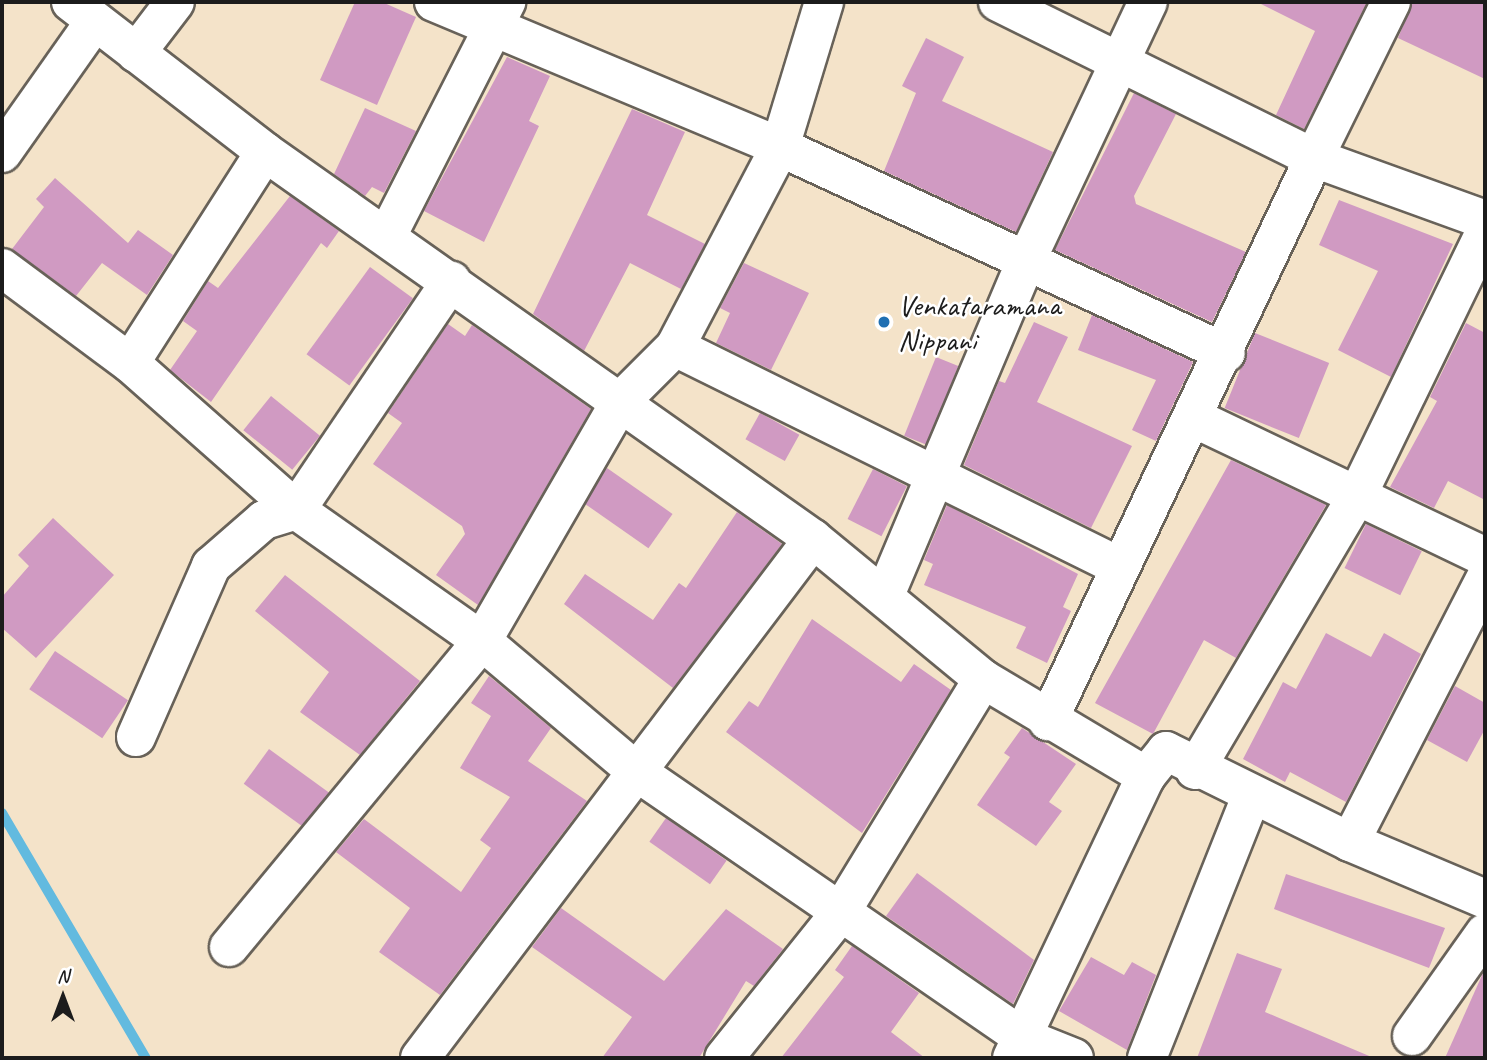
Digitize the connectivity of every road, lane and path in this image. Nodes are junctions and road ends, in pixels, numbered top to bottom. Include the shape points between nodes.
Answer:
1 (175, 2) edge
2 (434, 2) edge
3 (824, 2) edge
4 (998, 2) edge
5 (1148, 2) edge
6 (1391, 2) edge
7 (83, 11) edge
8 (500, 14) edge
9 (136, 53) junction
10 (1120, 62) junction
11 (780, 147) junction
12 (265, 152) junction
13 (2, 153) edge
14 (1314, 158) junction
15 (1485, 220) edge
16 (1485, 233) edge
17 (387, 236) junction
18 (1027, 259) junction
19 (2, 268) edge
20 (451, 281) junction
21 (675, 347) junction
22 (1226, 353) junction
23 (130, 363) junction
24 (620, 402) junction
25 (1196, 419) junction
26 (938, 478) junction
27 (1357, 494) junction
28 (296, 510) junction
29 (813, 539) junction
30 (1485, 557) edge
31 (1119, 566) junction
32 (1485, 579) edge
33 (885, 595) junction
34 (482, 641) junction
35 (983, 679) junction
36 (1048, 721) junction
37 (136, 737) dead end
38 (1195, 770) junction
39 (637, 772) junction
40 (1146, 776) junction
41 (1251, 796) junction
42 (1350, 842) junction
43 (1485, 899) edge
44 (841, 912) junction
45 (1485, 933) edge
46 (229, 947) dead end
47 (1412, 1036) dead end
48 (1017, 1048) edge
49 (420, 1058) edge
50 (724, 1058) edge
51 (1074, 1058) edge
52 (1147, 1058) edge

1 - 9 street
2 - 8 street
3 - 11 street
4 - 10 street
5 - 10 street
6 - 14 street
7 - 9 street
7 - 13 street
8 - 11 street
8 - 17 street
9 - 12 street
10 - 14 street
10 - 18 street
11 - 18 street
11 - 21 street
12 - 17 street
12 - 23 street
14 - 15 street
14 - 22 street
16 - 27 street
17 - 20 street
18 - 22 street
18 - 26 street
19 - 23 street
20 - 24 street
20 - 28 street
21 - 24 street
21 - 26 street
22 - 25 street
23 - 28 street
24 - 29 street
24 - 34 street
25 - 27 street
25 - 31 street
26 - 31 street
26 - 33 street
27 - 30 street
27 - 38 street
28 - 34 street
28 - 37 street via 264,520 211,566
29 - 33 street
29 - 39 street
31 - 36 street
32 - 42 street
33 - 35 street
34 - 39 street
34 - 46 street
35 - 36 street
35 - 44 street
36 - 40 street
38 - 40 street via 1166,751
38 - 41 street
39 - 44 street
39 - 49 street
40 - 48 street
41 - 42 street
41 - 52 street
42 - 43 street
44 - 48 street
44 - 50 street
45 - 47 street
48 - 51 street

